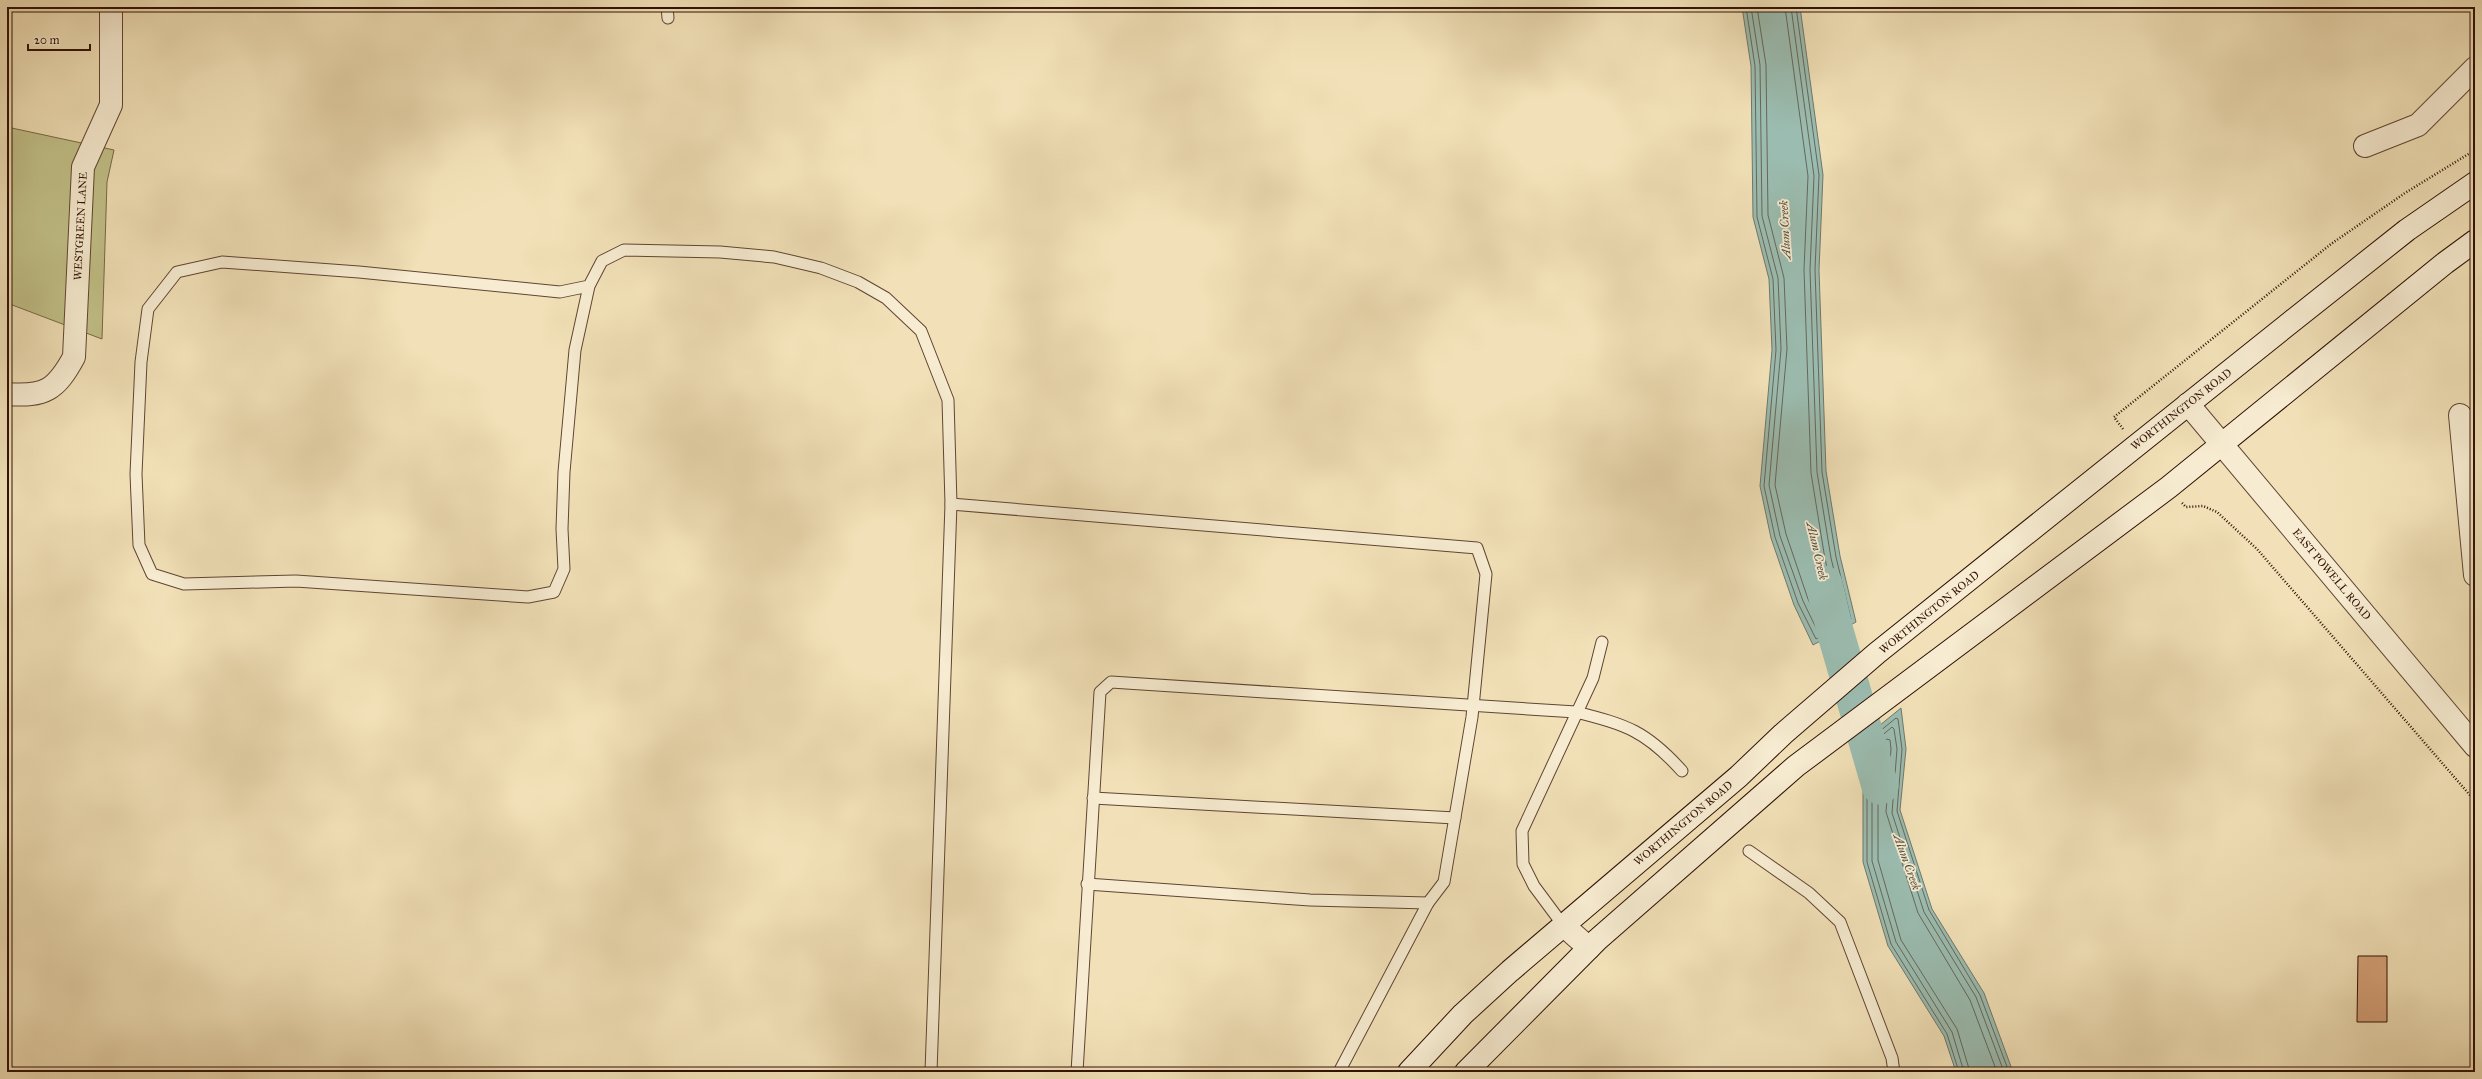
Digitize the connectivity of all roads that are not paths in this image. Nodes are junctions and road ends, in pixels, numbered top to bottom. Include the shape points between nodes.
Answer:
1 (111, 12) edge
2 (2475, 68) edge
3 (2365, 146) dead end
4 (2475, 183) edge
5 (2475, 241) edge
6 (589, 286) junction
7 (7, 394) edge
8 (2188, 404) junction
9 (2460, 415) dead end
10 (2223, 445) junction
11 (2470, 469) edge
12 (951, 504) junction
13 (2475, 575) edge
14 (1602, 642) dead end
15 (1473, 705) junction
16 (1576, 712) junction
17 (2475, 746) edge
18 (1682, 771) dead end
19 (1093, 798) junction
20 (1455, 818) junction
21 (1749, 851) dead end
22 (1087, 884) junction
23 (1428, 903) junction
24 (1563, 925) junction
25 (1589, 948) junction
26 (931, 1072) edge
27 (1077, 1072) edge
28 (1339, 1072) edge
29 (1409, 1072) edge
30 (1466, 1072) edge
31 (1894, 1072) edge

1 - 7 main road, WESTGREEN LANE via 111,105 83,167 74,357 62,380 43,392
2 - 3 main road via 2418,125
4 - 8 main road, WORTHINGTON ROAD via 2407,230
5 - 10 main road via 2361,330
6 - 6 lane via 560,292 359,272 222,262 177,272 148,309 141,362 136,474 139,545 152,574 184,584 296,581 528,597 554,592 564,569 564,472 575,350
6 - 12 lane via 602,262 624,250 720,252 774,257 821,268 858,282 886,298 922,331 948,400
8 - 10 main road, EAST POWELL ROAD
8 - 24 main road, WORTHINGTON ROAD via 1923,615
9 - 11 main road
10 - 17 main road, EAST POWELL ROAD
10 - 25 main road via 1796,766
11 - 13 main road
12 - 15 lane via 1477,548 1486,574
12 - 26 lane
14 - 16 lane via 1593,678
15 - 16 lane
15 - 19 lane via 1111,682 1100,692
15 - 20 lane
16 - 18 lane via 1616,722 1636,731 1661,748
16 - 24 lane via 1522,831 1523,864 1534,886
19 - 20 lane
19 - 22 lane
20 - 23 lane via 1444,882
21 - 31 lane via 1809,893 1840,922 1892,1058
22 - 23 lane via 1310,900
22 - 27 lane
23 - 28 lane
24 - 25 main road
24 - 29 main road, WORTHINGTON ROAD via 1463,1014
25 - 30 main road

